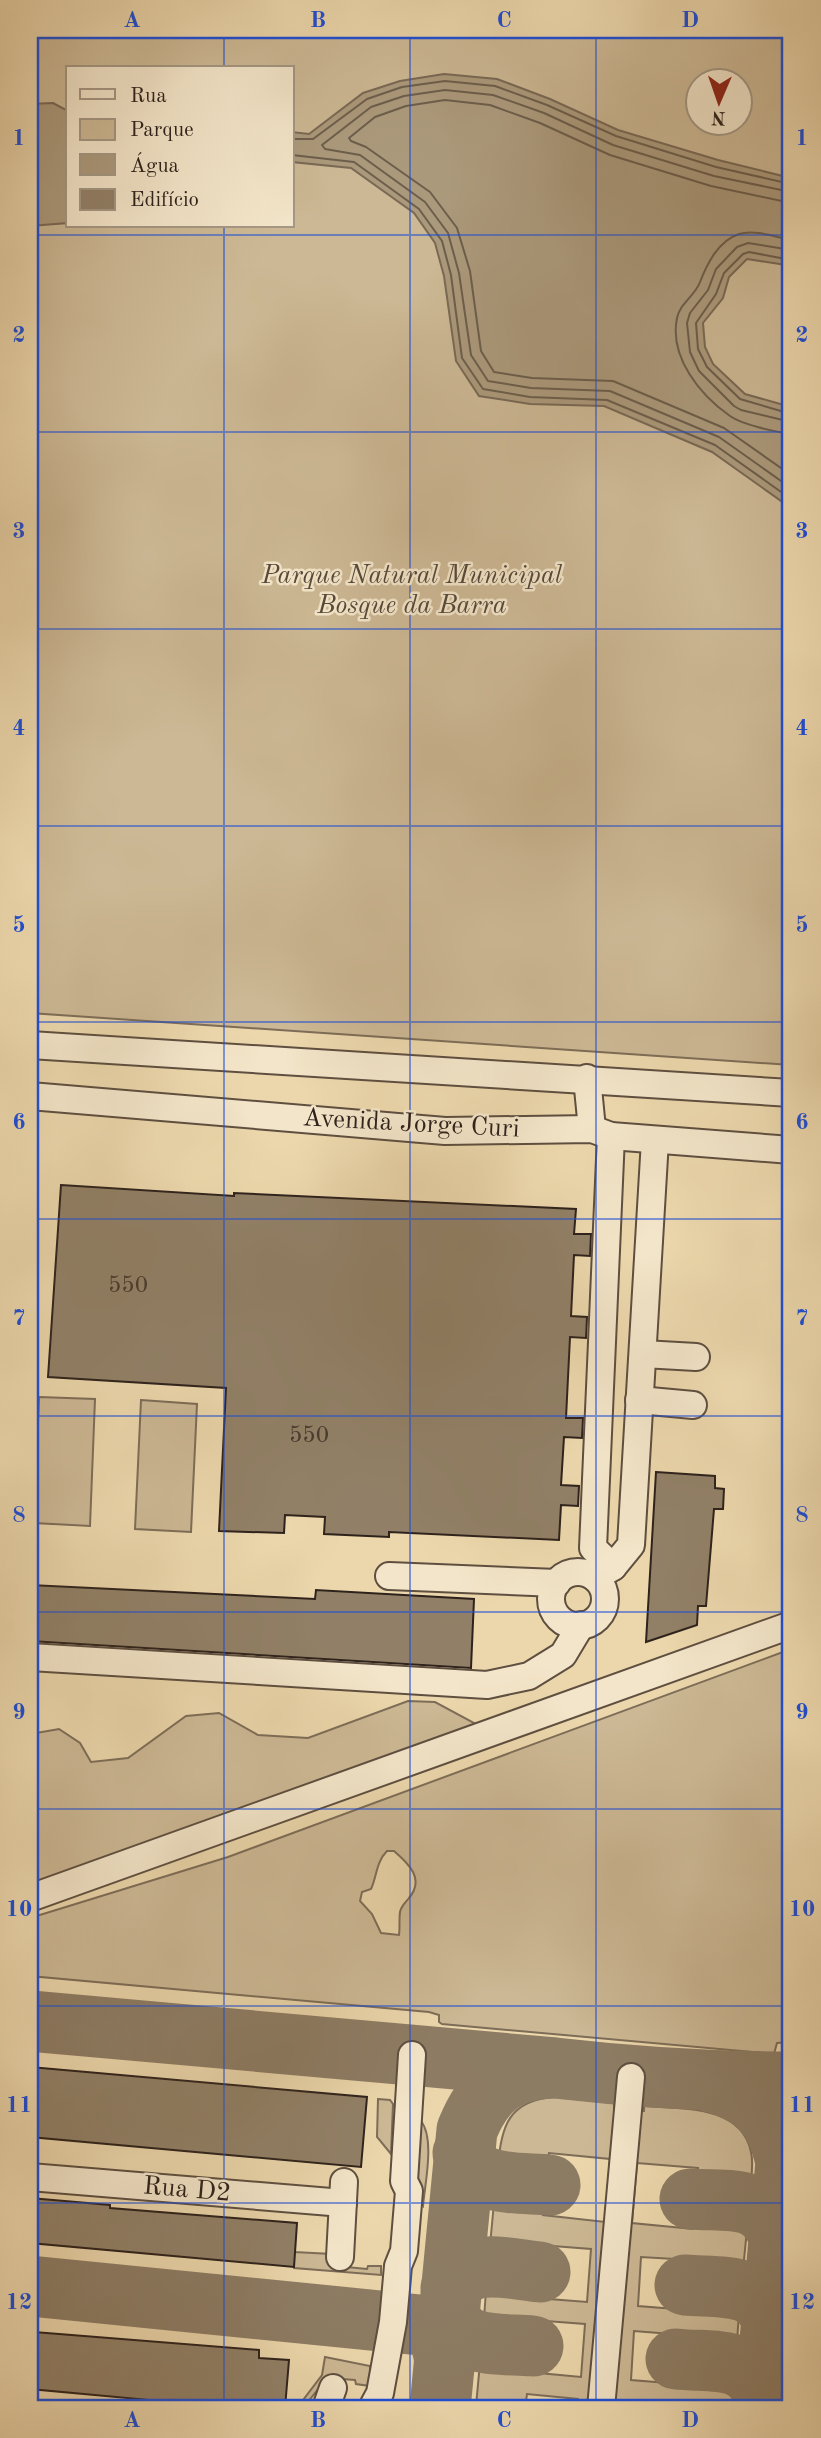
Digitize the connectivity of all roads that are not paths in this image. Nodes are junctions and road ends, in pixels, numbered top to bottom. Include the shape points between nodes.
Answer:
1 (30, 1045) edge
2 (587, 1078) junction
3 (791, 1093) edge
4 (30, 1096) edge
5 (601, 1133) junction
6 (655, 1140) junction
7 (791, 1150) edge
8 (643, 1354) junction
9 (696, 1357) dead end
10 (639, 1400) junction
11 (692, 1405) dead end
12 (604, 1572) junction
13 (389, 1576) dead end
14 (556, 1583) junction
15 (582, 1625) junction
16 (791, 1625) edge
17 (30, 1657) edge
18 (30, 1898) edge
19 (412, 2055) dead end
20 (631, 2077) dead end
21 (30, 2177) edge
22 (340, 2257) dead end
23 (378, 2403) edge
24 (601, 2408) edge

1 - 2 street
2 - 3 street
2 - 5 street
4 - 5 street, Avenida Jorge Curi via 445,1131
5 - 6 street, Avenida Jorge Curi
5 - 12 street via 593,1548
6 - 7 street, Avenida Jorge Curi
6 - 8 street
8 - 9 street
8 - 10 street
10 - 11 street
10 - 12 street via 631,1545
12 - 14 street via 579,1572
12 - 15 street via 605,1602 597,1617
13 - 14 street
14 - 15 street via 551,1599 558,1615
15 - 17 street via 563,1655 529,1676 487,1685
16 - 18 street
19 - 23 street via 404,2251
20 - 24 street
21 - 22 street, Rua D2 via 344,2192

